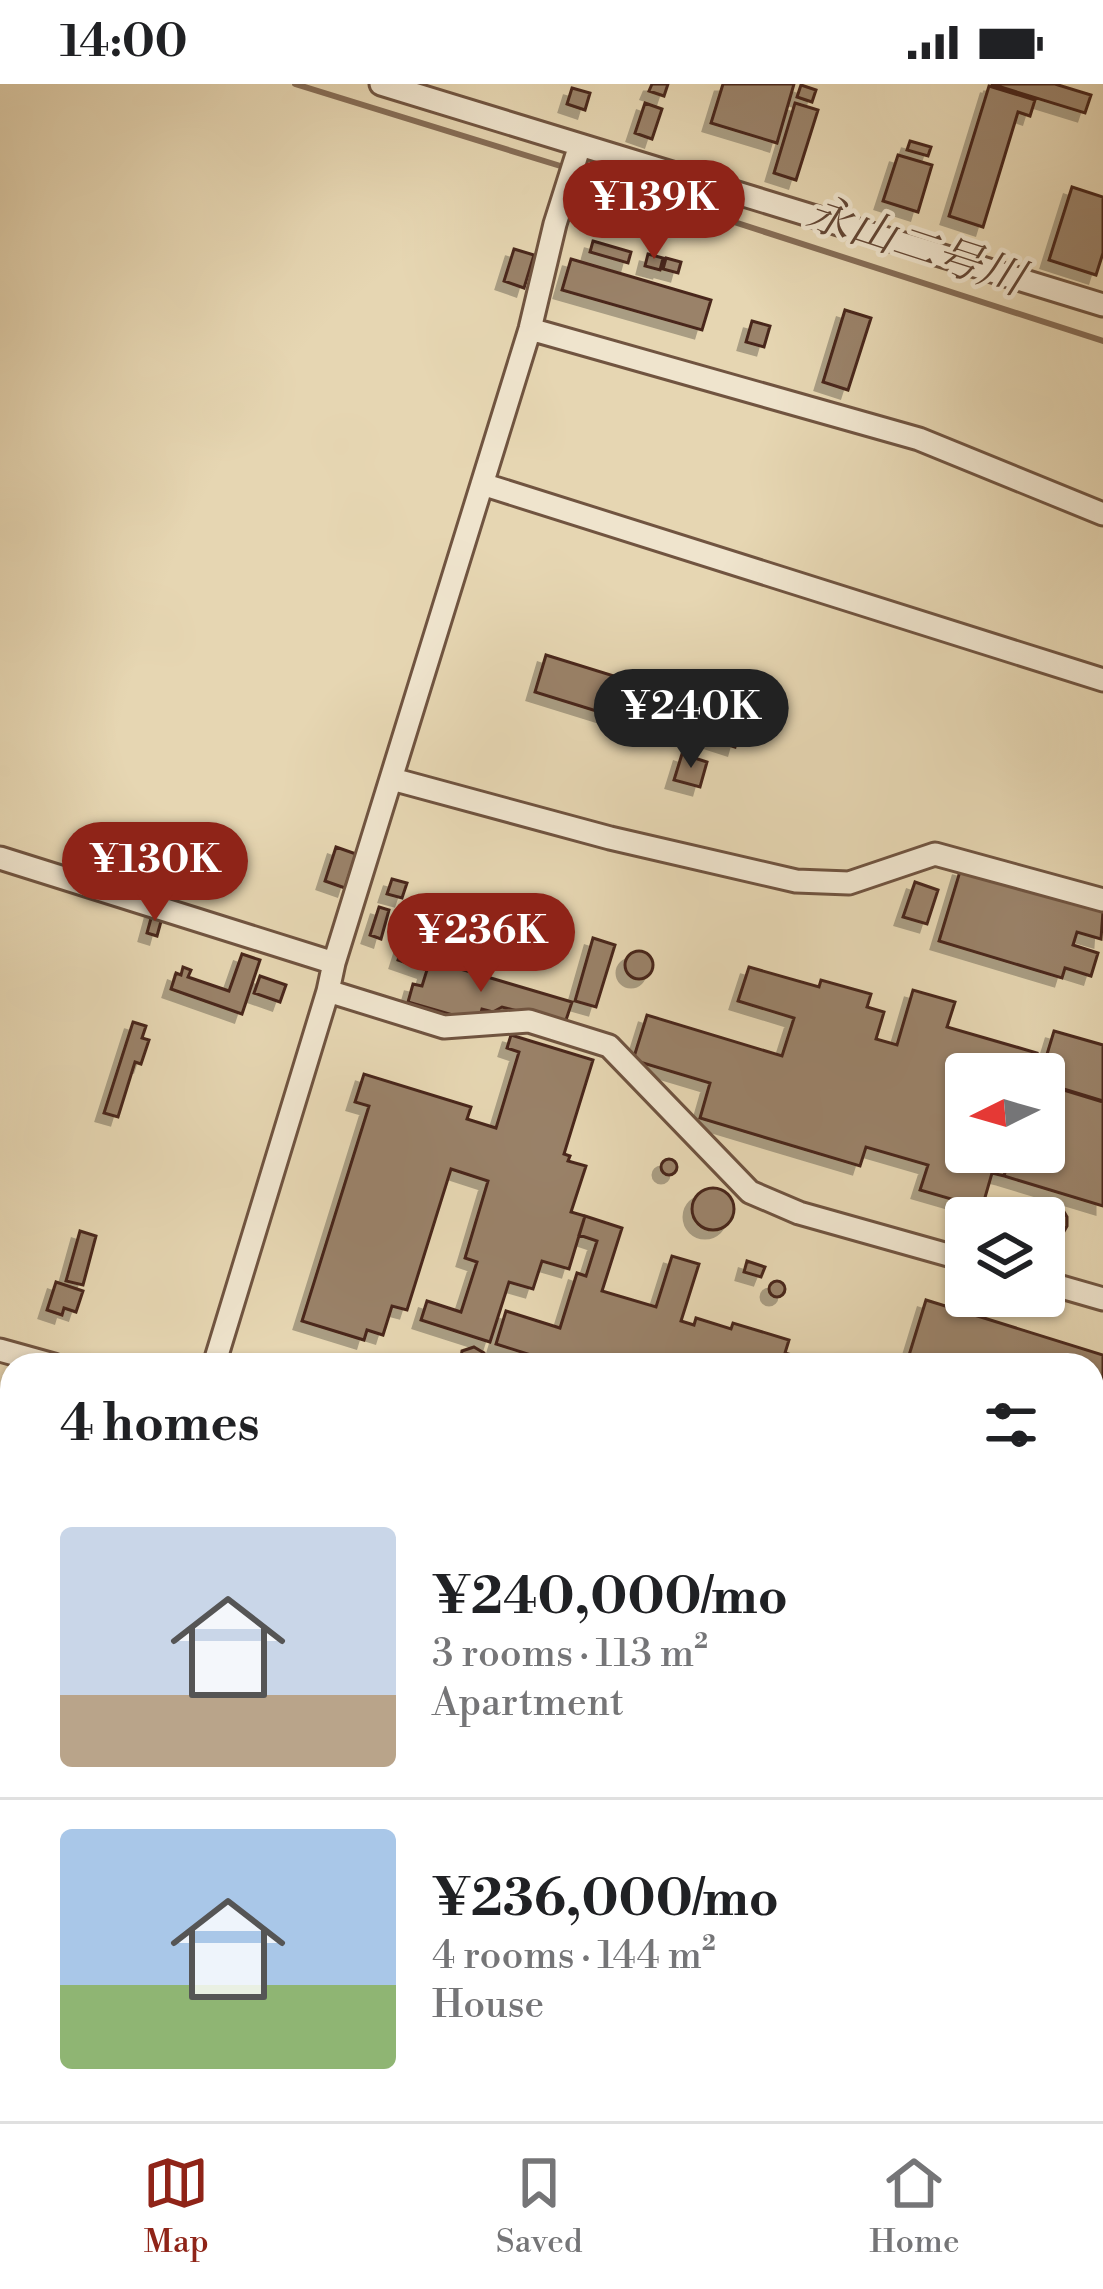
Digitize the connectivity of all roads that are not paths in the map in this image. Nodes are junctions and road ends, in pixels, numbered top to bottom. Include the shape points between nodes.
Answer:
1 (381, 84) edge
2 (578, 151) junction
3 (1103, 305) edge
4 (530, 328) junction
5 (482, 484) junction
6 (1103, 514) edge
7 (1103, 680) edge
8 (392, 779) junction
9 (0, 858) edge
10 (1103, 900) edge
11 (334, 963) junction
12 (328, 991) junction
13 (945, 1254) edge
14 (1065, 1288) edge
15 (1103, 1299) edge
16 (218, 1353) edge

1 - 2 street
2 - 3 street
2 - 4 street
4 - 5 street
4 - 6 street via 919,439
5 - 7 street
5 - 8 street
8 - 10 street via 796,881 849,883 935,854
8 - 11 street
9 - 11 street
11 - 12 street
12 - 13 street via 444,1027 529,1021 609,1046 750,1192
12 - 16 street
14 - 15 street

